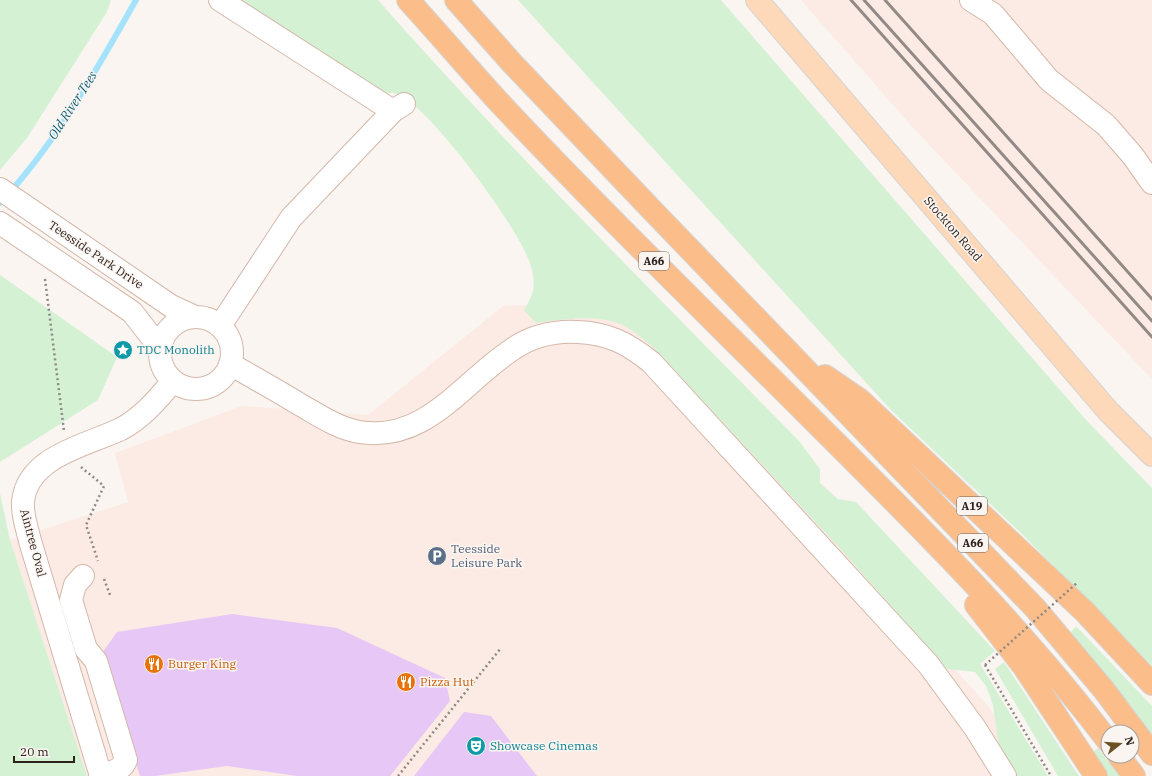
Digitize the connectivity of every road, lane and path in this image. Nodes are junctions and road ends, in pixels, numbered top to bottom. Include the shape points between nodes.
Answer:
1 (220, 0) edge
2 (408, 0) edge
3 (456, 0) edge
4 (757, 0) edge
5 (971, 0) edge
6 (1152, 183) edge
7 (0, 189) edge
8 (0, 223) edge
9 (44, 254) junction
10 (195, 317) junction
11 (220, 326) junction
12 (780, 344) junction
13 (160, 348) junction
14 (230, 364) junction
15 (173, 381) junction
16 (68, 452) junction
17 (1152, 455) edge
18 (908, 515) junction
19 (95, 572) junction
20 (1078, 582) dead end
21 (110, 595) dead end
22 (501, 648) dead end
23 (1152, 684) edge
24 (1100, 731) edge
25 (1152, 754) edge
26 (1125, 764) edge
27 (101, 776) edge
28 (398, 776) edge
29 (1004, 776) edge
30 (1051, 776) edge
31 (1096, 776) edge
32 (1134, 776) edge

1 - 11 street via 398,107 291,218
2 - 18 highway, A66 via 496,99 615,222
3 - 12 highway, A66 via 511,62
4 - 17 main road, Stockton Road via 1108,411
5 - 6 street via 993,14 1049,80 1106,125
7 - 10 street, Teesside Park Drive via 171,306
8 - 9 street
9 - 13 street via 132,312
9 - 16 path via 45,279
10 - 11 street via 208,319
10 - 13 street via 178,321 166,333
11 - 14 street via 228,337 232,350
12 - 23 highway, A19 via 860,400 1085,612
12 - 25 highway, A66 via 1035,608 1104,690
13 - 15 street via 160,361
14 - 15 street via 224,376 213,385 199,389 185,388
14 - 29 street via 331,422 358,432 390,432 404,429 431,415 513,349 541,336 570,331 620,340 651,362 928,664 975,728
15 - 16 street, Aintree Oval via 139,417 122,428
16 - 19 path via 76,463 104,486 86,525
16 - 27 street, Aintree Oval via 40,468 31,479 25,490 24,516
18 - 24 highway, A66 via 1009,621
18 - 31 highway, A66 via 1024,667
19 - 21 path
19 - 27 street via 75,586 71,600 86,649 96,661 126,760 120,770
20 - 30 path, bridge via 985,665
22 - 28 path
26 - 32 highway

